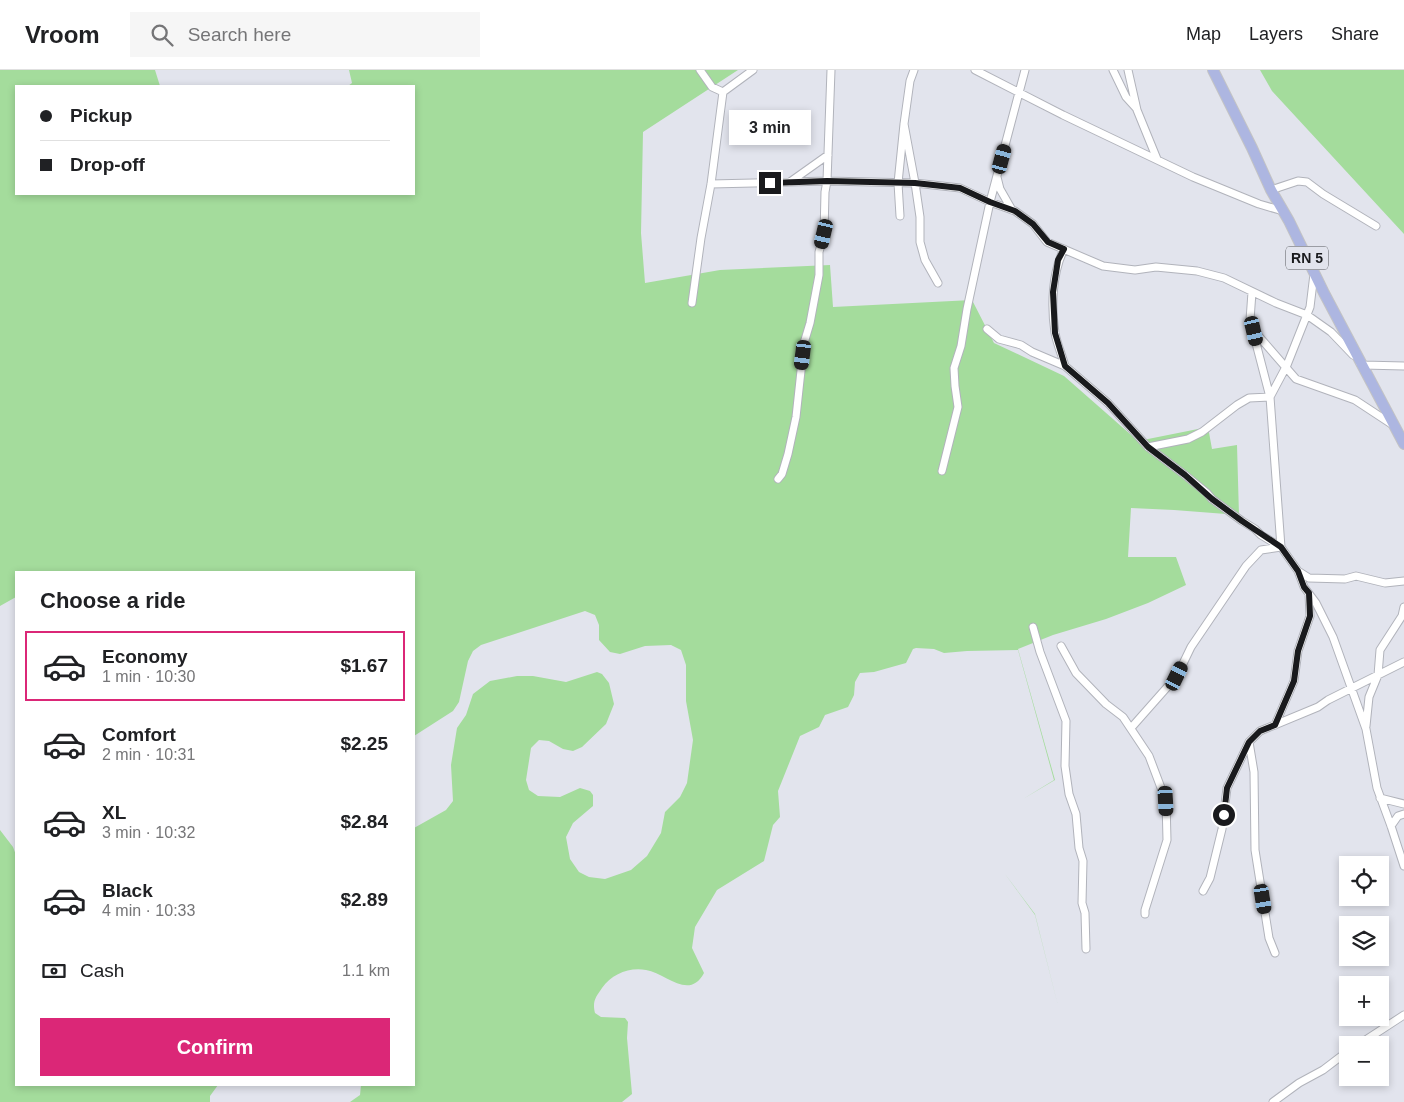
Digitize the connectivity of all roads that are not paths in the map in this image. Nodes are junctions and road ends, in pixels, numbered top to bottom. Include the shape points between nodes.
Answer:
1 (700, 70) edge
2 (753, 70) edge
3 (831, 70) edge
4 (914, 70) edge
5 (975, 70) edge
6 (1025, 70) edge
7 (1113, 70) edge
8 (1128, 70) edge
9 (1213, 70) edge
10 (722, 92) junction
11 (1019, 93) junction
12 (1137, 110) junction
13 (904, 124) junction
14 (828, 155) junction
15 (1157, 159) junction
16 (997, 176) junction
17 (827, 181) junction
18 (790, 182) junction
19 (898, 183) junction
20 (915, 183) junction
21 (711, 184) junction
22 (1271, 190) junction
23 (990, 202) junction
24 (1012, 210) junction
25 (1283, 211) junction
26 (900, 216) dead end
27 (1376, 226) dead end
28 (1064, 249) junction
29 (1314, 272) junction
30 (938, 284) dead end
31 (1252, 292) junction
32 (692, 303) dead end
33 (1307, 314) junction
34 (987, 328) dead end
35 (1254, 331) junction
36 (1363, 365) junction
37 (1065, 366) junction
38 (1404, 366) edge
39 (1286, 368) junction
40 (1270, 397) junction
41 (1394, 426) junction
42 (1404, 444) edge
43 (1148, 447) junction
44 (942, 471) dead end
45 (778, 479) dead end
46 (1281, 547) junction
47 (1298, 571) junction
48 (1404, 581) edge
49 (1309, 593) junction
50 (1404, 607) edge
51 (1033, 627) dead end
52 (1061, 646) dead end
53 (1404, 662) edge
54 (1378, 675) junction
55 (1352, 689) junction
56 (1275, 725) junction
57 (1131, 728) junction
58 (1366, 729) junction
59 (1249, 742) junction
60 (1380, 798) junction
61 (1404, 804) edge
62 (1404, 814) edge
63 (1391, 826) junction
64 (1404, 866) edge
65 (1203, 891) dead end
66 (1145, 914) dead end
67 (1086, 949) dead end
68 (1275, 953) dead end
69 (1404, 1015) edge
70 (1372, 1036) edge
71 (1339, 1058) edge
72 (1273, 1102) edge

1 - 10 street via 712,87
2 - 10 street
3 - 14 street
4 - 13 street
5 - 11 street
6 - 11 street
7 - 12 street via 1126,97
8 - 12 street
9 - 22 main road, RN 5
10 - 21 street
11 - 15 street
11 - 16 street
12 - 15 street
13 - 19 street
13 - 20 street
14 - 17 street
14 - 18 street
15 - 25 street via 1193,177
16 - 23 street
16 - 24 street via 1000,189
17 - 18 street
17 - 19 street
17 - 45 street via 819,275 804,343 796,417 788,454
18 - 21 street
19 - 20 street
19 - 26 street
20 - 23 street via 960,188
20 - 30 street via 920,242
21 - 32 street
22 - 25 main road, RN 5
22 - 27 street via 1298,181 1307,182
23 - 24 street
23 - 44 street via 954,368 958,407
24 - 28 street via 1033,224 1048,242
25 - 29 main road, RN 5
28 - 31 street via 1103,266 1198,272 1224,278
28 - 37 street via 1058,260 1053,292 1055,333
29 - 33 street
29 - 36 main road, RN 5
31 - 33 street
31 - 35 street via 1250,320
33 - 36 street via 1331,332
33 - 39 street
34 - 37 street via 999,339
35 - 39 street
35 - 40 street
36 - 38 street
36 - 41 main road, RN 5
37 - 43 street via 1108,403
39 - 40 street
39 - 41 street via 1296,379 1354,400
40 - 43 street via 1249,398 1188,439
40 - 46 street
41 - 42 main road, RN 5
43 - 46 street via 1212,499
46 - 47 street
46 - 57 street via 1261,550 1246,566 1191,647 1177,676
47 - 48 street via 1309,578 1356,576 1385,582
47 - 49 street
49 - 55 street via 1333,638
49 - 56 street via 1310,616 1298,651 1294,681
50 - 54 street via 1402,616 1380,650
51 - 67 street via 1066,721 1065,766 1083,861
52 - 57 street via 1076,674
53 - 54 street
54 - 55 street
54 - 58 street via 1369,697
55 - 56 street
55 - 58 street
56 - 59 street via 1260,731
57 - 66 street via 1149,756 1166,801 1167,840
58 - 60 street
59 - 65 street via 1227,788 1220,837 1210,878
59 - 68 street via 1254,772 1255,850 1269,938
60 - 61 street
60 - 63 street
62 - 63 street via 1398,816
63 - 64 street
69 - 70 street
71 - 72 street

